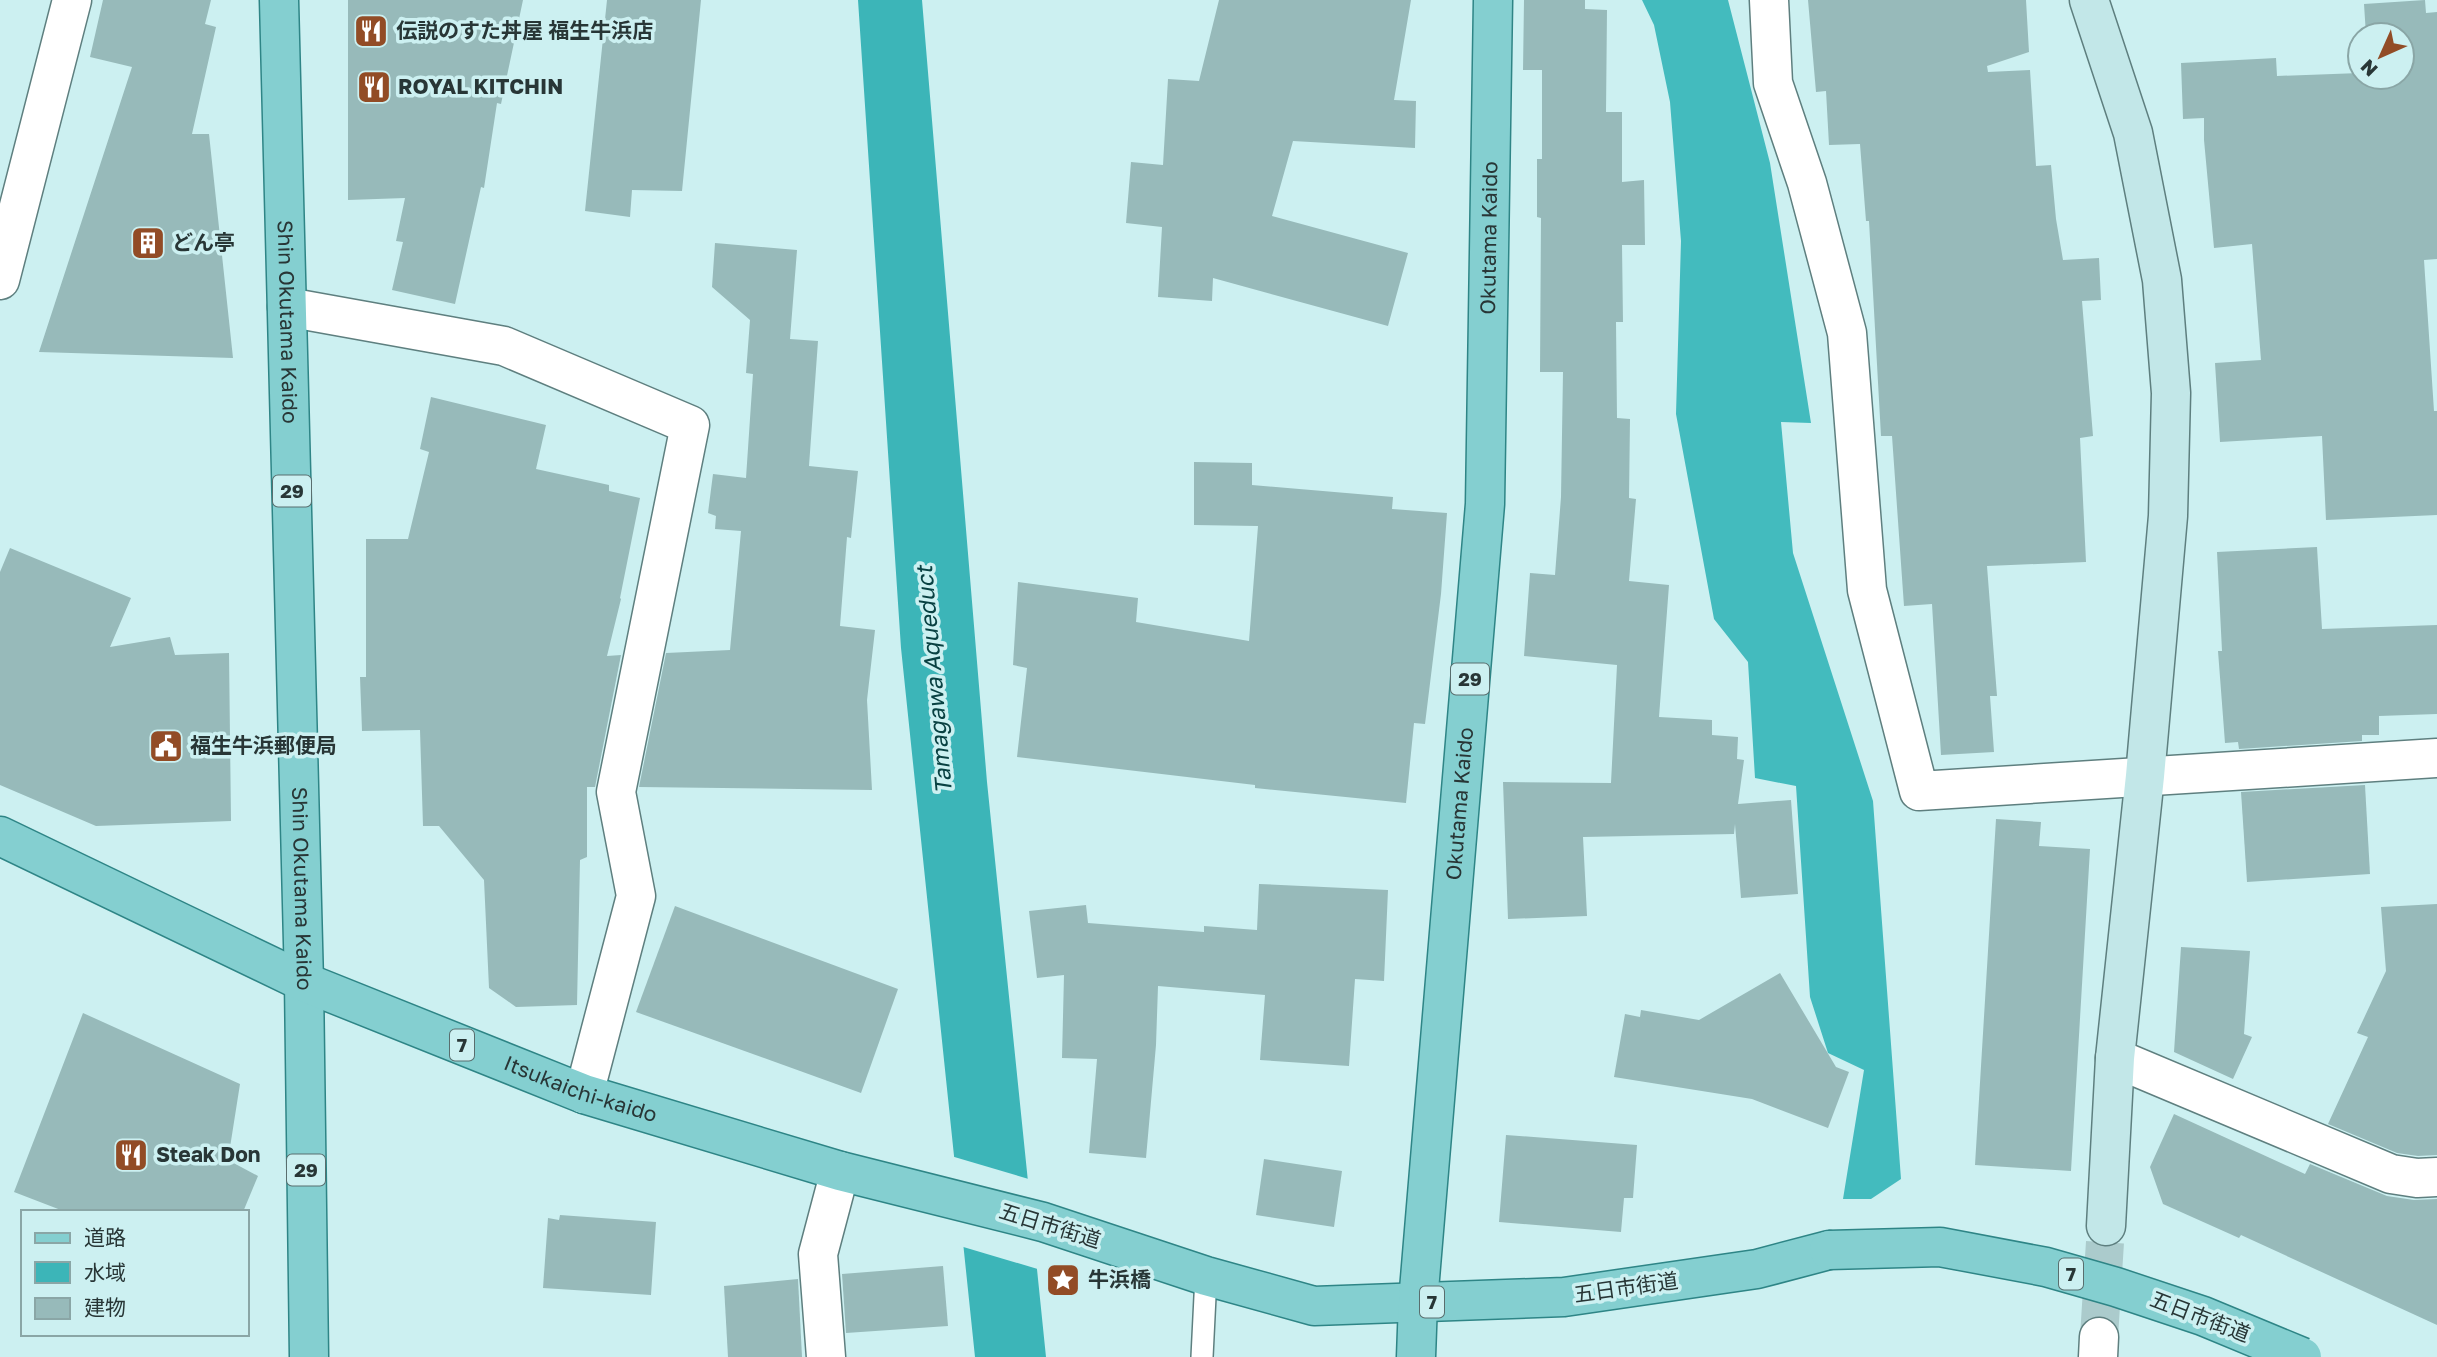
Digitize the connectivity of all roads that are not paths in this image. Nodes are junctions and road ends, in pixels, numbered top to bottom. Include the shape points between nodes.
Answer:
1 (72, 0) edge
2 (279, 0) edge
3 (1493, 0) edge
4 (1769, 0) edge
5 (2089, 0) edge
6 (9, 208) edge
7 (0, 279) edge
8 (287, 307) junction
9 (2437, 758) edge
10 (2145, 776) junction
11 (0, 836) edge
12 (304, 982) junction
13 (2115, 1058) junction
14 (584, 1094) junction
15 (840, 1171) junction
16 (2437, 1177) edge
17 (945, 1196) joint
18 (2106, 1226) tunnel mouth
19 (1206, 1276) junction
20 (1418, 1302) junction
21 (309, 1357) edge
22 (826, 1357) edge
23 (1202, 1357) edge
24 (1416, 1357) edge
25 (2302, 1357) edge

1 - 6 street
2 - 8 main road, Shin Okutama Kaido / 29
3 - 20 main road, Okutama Kaido / 29 via 1485,504
4 - 10 street via 1773,83 1807,183 1847,333 1867,590 1919,791
5 - 10 street via 2133,133 2162,280 2171,393 2168,516
6 - 7 street
8 - 12 main road, Shin Okutama Kaido / 29
8 - 14 street via 504,346 690,425 616,792 636,896
9 - 10 street
10 - 13 street
11 - 12 main road, Itsukaichi-kaido / 7
12 - 14 main road, Itsukaichi-kaido / 7
12 - 21 main road, Shin Okutama Kaido / 29
13 - 16 street via 2391,1174
13 - 18 street
14 - 15 main road, Itsukaichi-kaido / 7
15 - 17 main road, Itsukaichi-kaido / 7
15 - 22 street via 818,1254
17 - 19 main road, 五日市街道 / 7 via 1043,1222
19 - 20 main road, 五日市街道 / 7 via 1314,1306
19 - 23 lane
20 - 24 main road, Okutama Kaido / 29
20 - 25 main road, 五日市街道 / 7, bridge via 1564,1297 1757,1269 1829,1250 1940,1247 2046,1267 2116,1287 2203,1316

